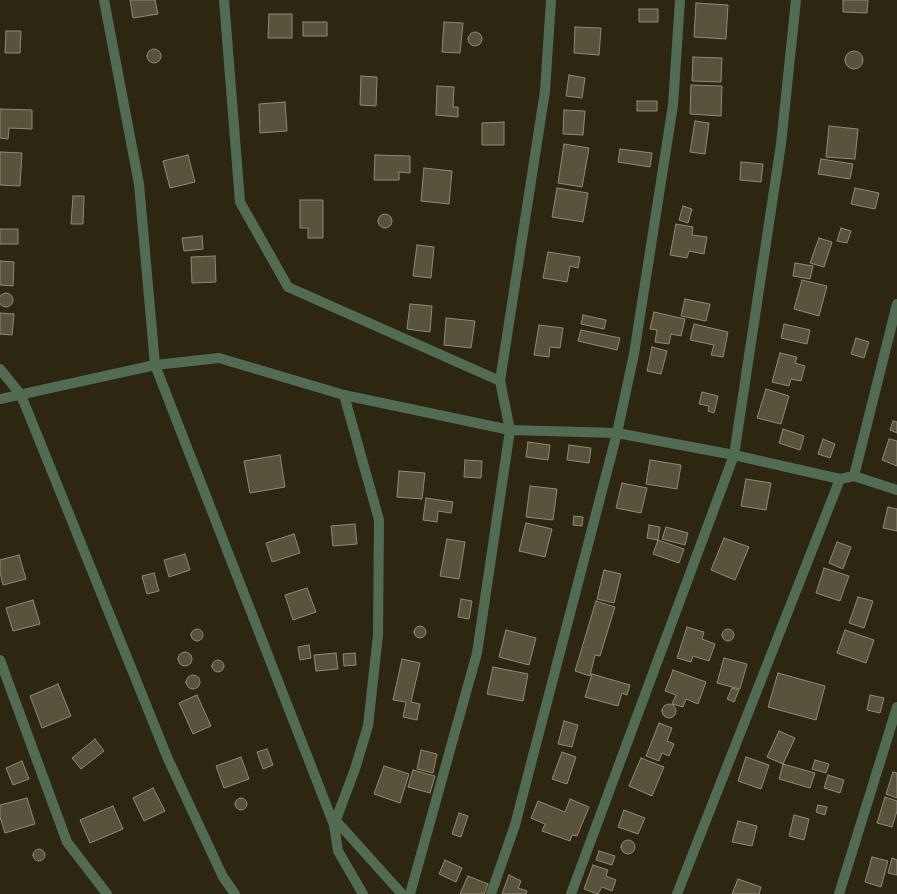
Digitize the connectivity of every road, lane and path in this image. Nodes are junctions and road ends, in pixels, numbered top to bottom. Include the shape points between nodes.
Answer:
1 (104, 0) edge
2 (224, 0) edge
3 (551, 0) edge
4 (680, 0) edge
5 (796, 0) edge
6 (897, 304) edge
7 (155, 366) junction
8 (0, 369) edge
9 (500, 381) junction
10 (21, 395) junction
11 (344, 395) junction
12 (0, 399) edge
13 (510, 430) junction
14 (617, 433) junction
15 (734, 455) junction
16 (854, 476) junction
17 (840, 479) junction
18 (897, 490) edge
19 (0, 660) edge
20 (897, 707) edge
21 (334, 825) junction
22 (107, 894) edge
23 (235, 894) edge
24 (363, 894) edge
25 (402, 894) edge
26 (410, 894) edge
27 (491, 894) edge
28 (571, 894) edge
29 (677, 894) edge
30 (839, 894) edge

1 - 7 street via 139,184
2 - 9 street via 240,202 288,287
3 - 9 street via 546,91
4 - 14 street via 672,113 634,354
5 - 15 street via 781,144
6 - 16 street
7 - 10 street
7 - 11 street via 219,358
7 - 21 street
8 - 10 street
9 - 13 street
10 - 12 street
10 - 23 street via 168,759 223,877
11 - 13 street
11 - 21 street via 379,520 378,635 368,726
13 - 14 street
13 - 26 street via 477,653
14 - 15 street
14 - 27 street via 515,825
15 - 17 street
15 - 28 street
16 - 17 street
16 - 18 street
17 - 29 street
19 - 22 street via 67,842
20 - 30 street
21 - 24 street via 338,851
21 - 25 street via 339,824

